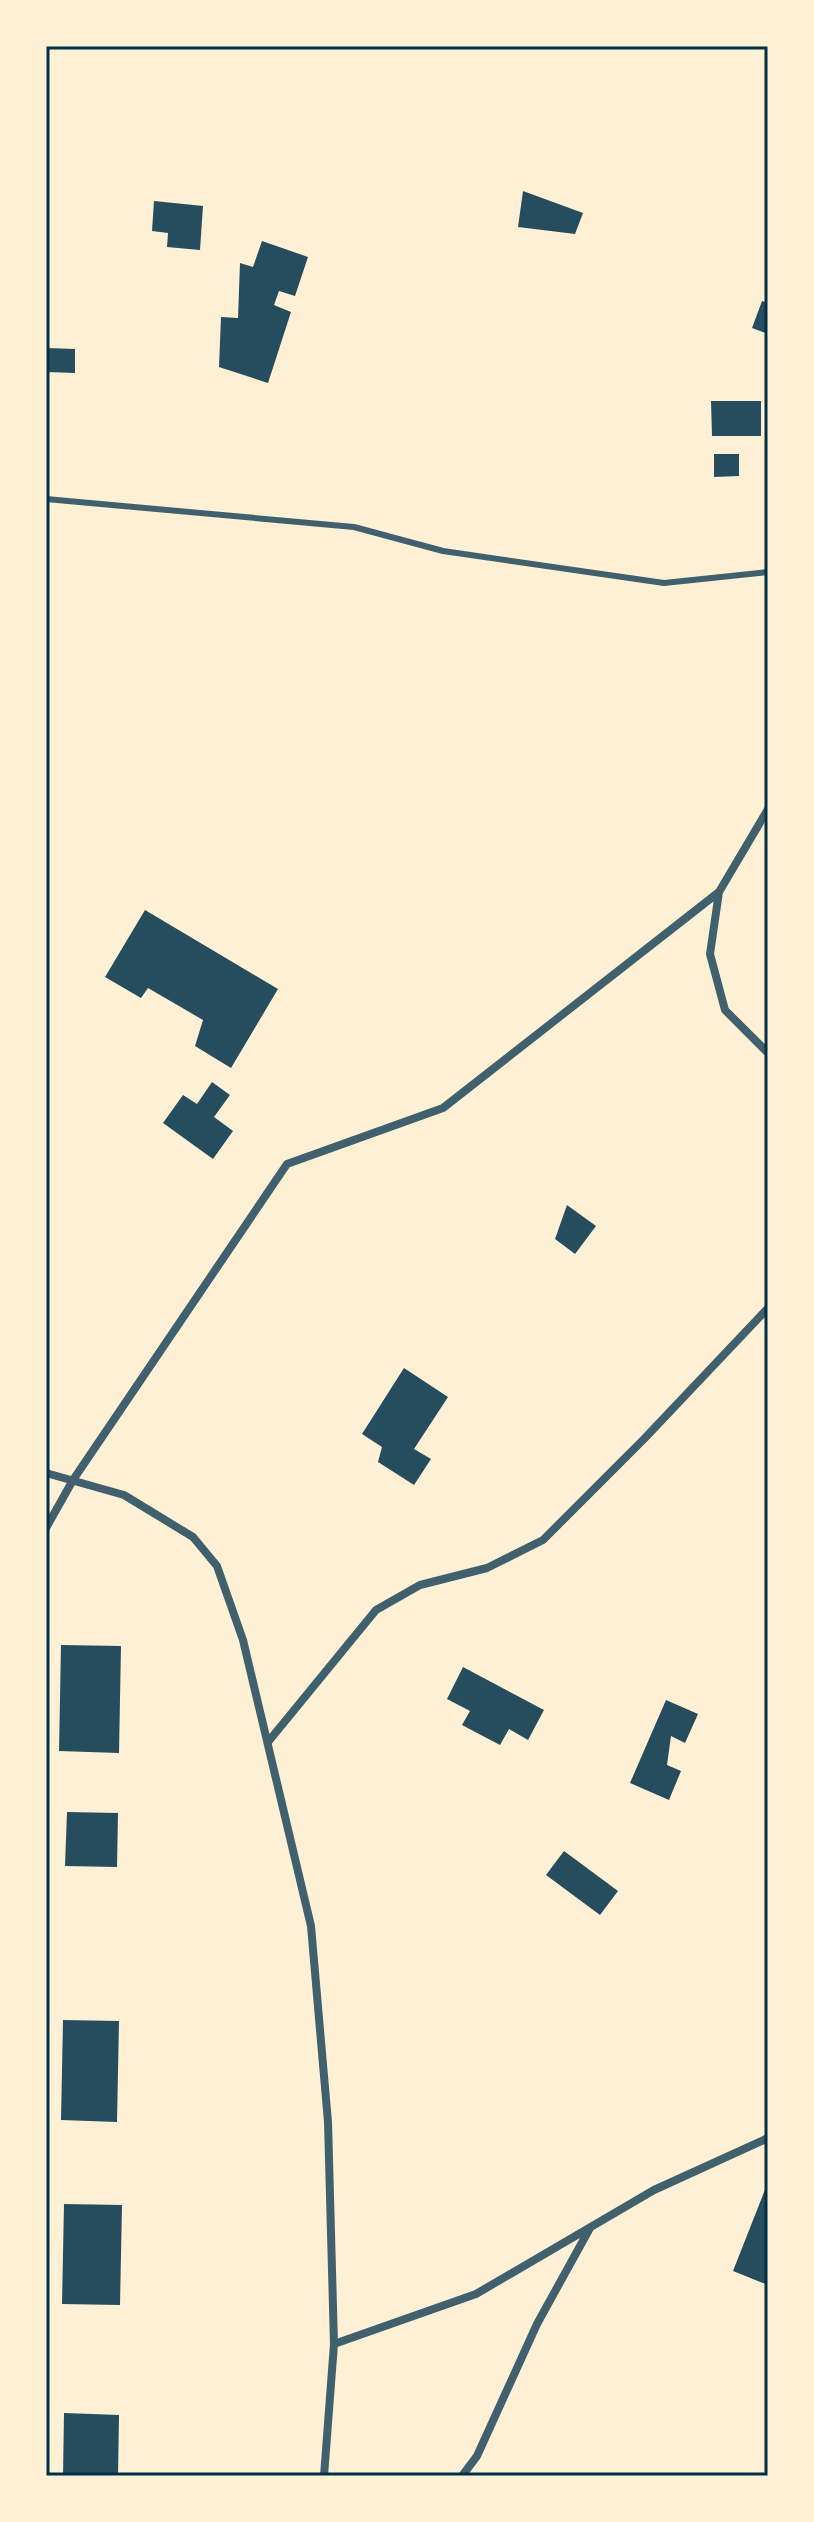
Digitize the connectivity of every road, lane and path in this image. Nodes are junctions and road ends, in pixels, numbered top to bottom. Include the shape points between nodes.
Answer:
1 (46, 499) edge
2 (768, 572) edge
3 (768, 809) edge
4 (719, 892) junction
5 (768, 1053) edge
6 (768, 1308) edge
7 (46, 1473) edge
8 (73, 1480) junction
9 (46, 1528) edge
10 (268, 1742) junction
11 (768, 2138) edge
12 (591, 2227) junction
13 (334, 2344) junction
14 (324, 2476) edge
15 (462, 2476) edge

1 - 2 lane via 354,527 443,551 664,583
3 - 4 street
4 - 5 street via 710,954 725,1010
4 - 8 street via 443,1108 287,1164
6 - 10 street via 543,1540 487,1568 420,1585 376,1610
7 - 8 street
8 - 9 street
8 - 10 street via 124,1495 193,1537 217,1566 243,1640
10 - 13 street via 311,1926 328,2122
11 - 12 street via 654,2190
12 - 13 street via 476,2294
12 - 15 street via 537,2324 477,2456
13 - 14 street

